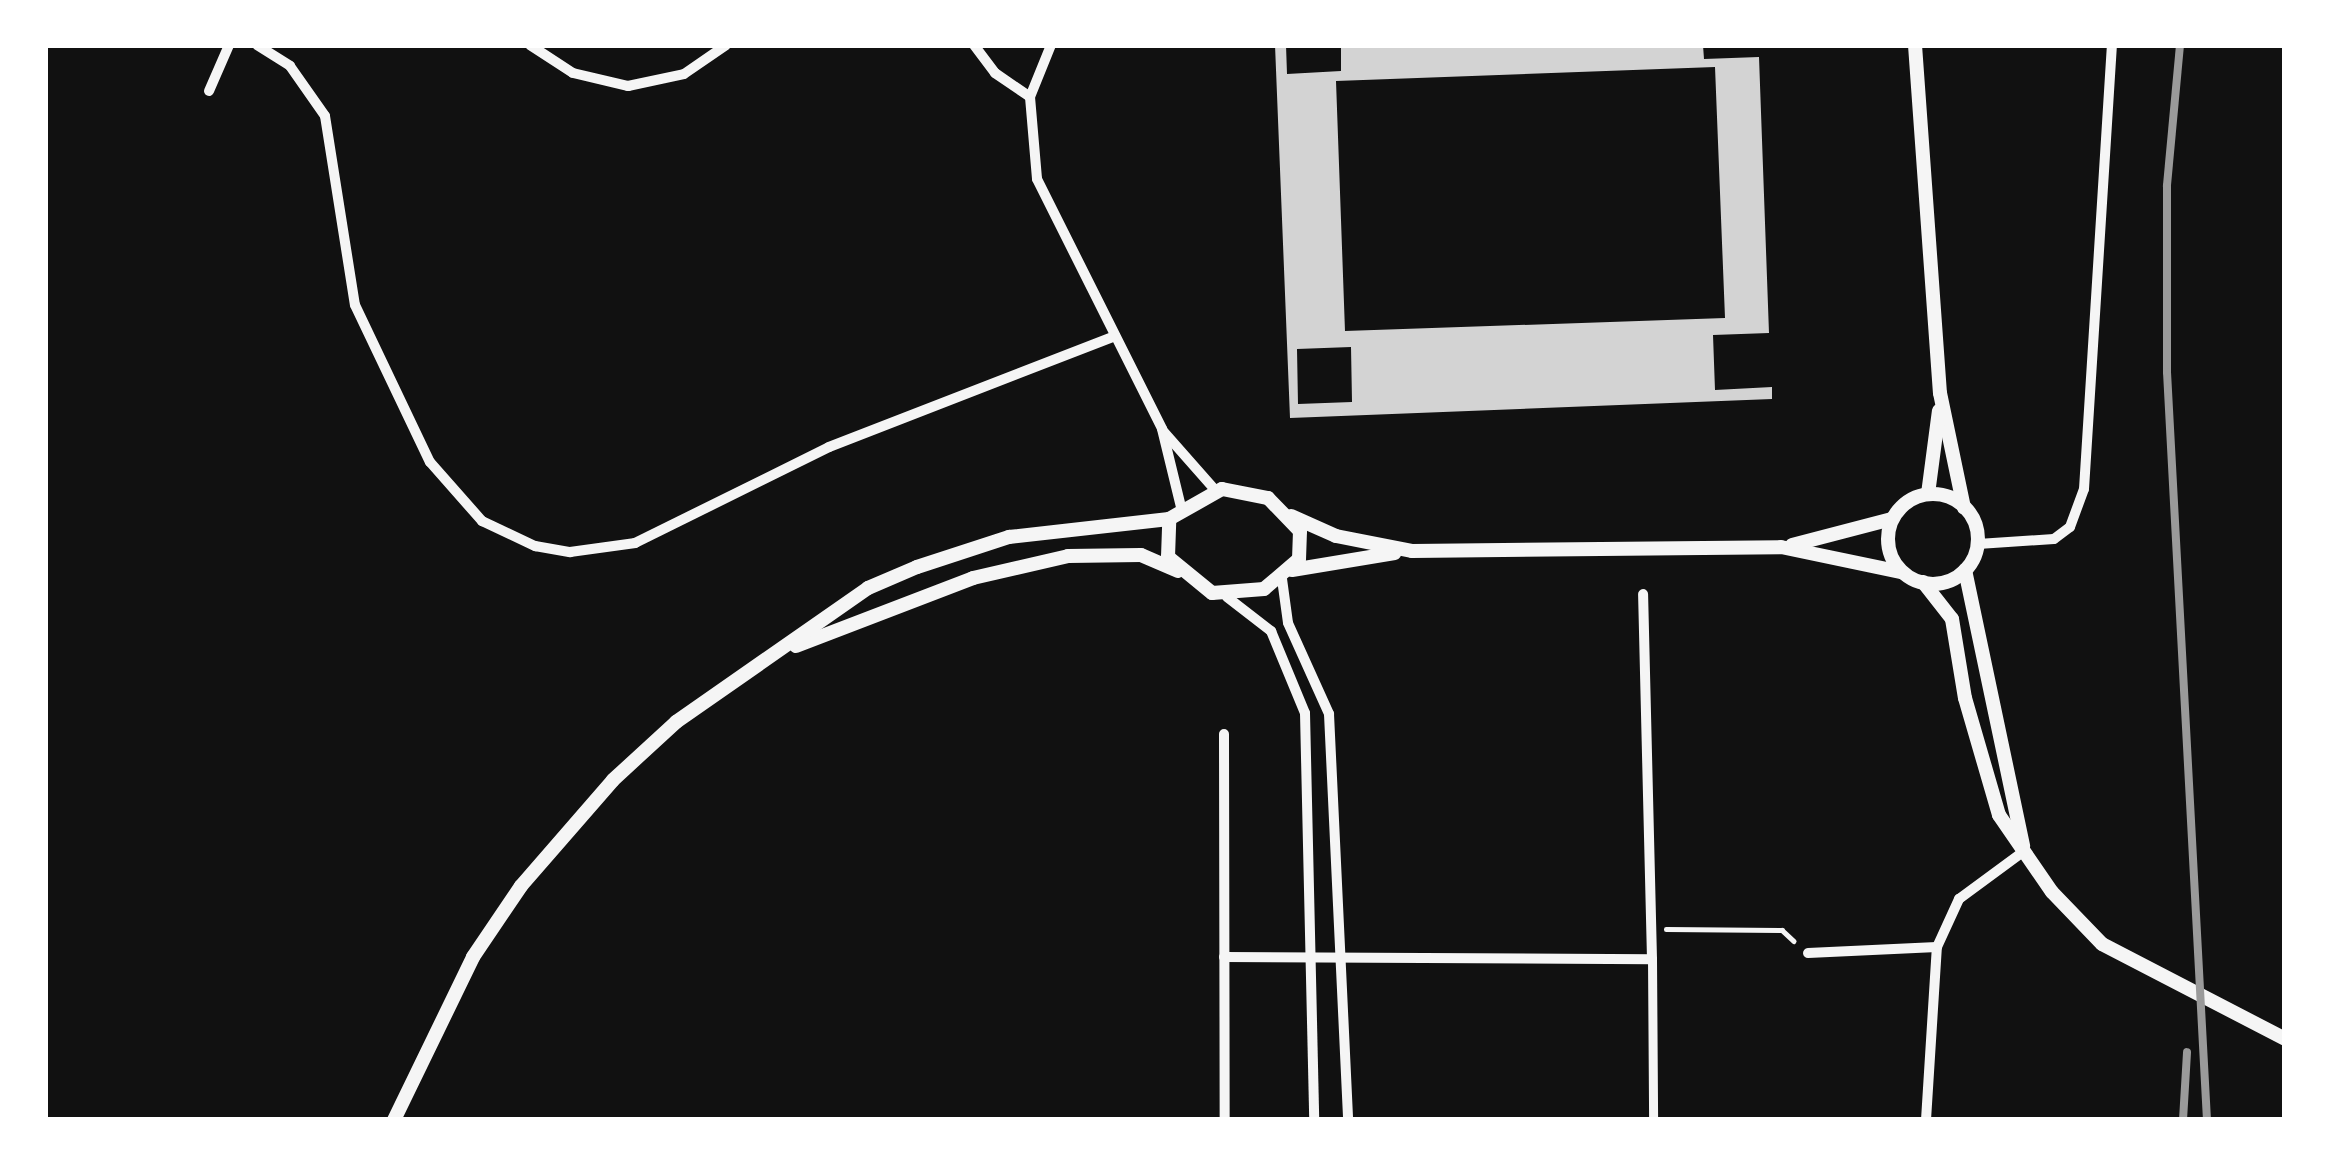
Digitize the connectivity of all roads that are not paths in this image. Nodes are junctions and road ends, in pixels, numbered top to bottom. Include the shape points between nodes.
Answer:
1 (229, 45) edge
2 (257, 45) edge
3 (530, 45) edge
4 (725, 45) edge
5 (974, 45) edge
6 (1051, 45) edge
7 (1915, 45) edge
8 (2112, 45) edge
9 (209, 91) dead end
10 (1030, 97) junction
11 (1115, 336) junction
12 (1940, 394) junction
13 (1162, 430) junction
14 (1216, 491) junction
15 (1928, 494) junction
16 (1964, 508) junction
17 (1175, 513) junction
18 (1292, 516) junction
19 (1892, 519) junction
20 (1978, 544) junction
21 (1780, 547) junction
22 (1412, 550) junction
23 (1965, 570) junction
24 (1178, 572) junction
25 (1901, 572) junction
26 (1287, 574) junction
27 (1923, 582) junction
28 (1643, 593) dead end
29 (1227, 597) junction
30 (775, 654) junction
31 (1224, 734) dead end
32 (2024, 851) junction
33 (1937, 947) junction
34 (1808, 952) road end
35 (1345, 955) junction
36 (1313, 956) junction
37 (1224, 957) junction
38 (1652, 959) junction
39 (2283, 1037) edge
40 (394, 1120) edge
41 (1225, 1120) edge
42 (1314, 1120) edge
43 (1348, 1120) edge
44 (1653, 1120) edge
45 (1926, 1120) edge

1 - 9 street
2 - 11 street via 290,66 325,116 355,305 430,462 482,521 535,546 570,552 635,543 830,448
3 - 4 street via 573,73 628,86 684,74
5 - 10 street via 995,73
6 - 10 street
7 - 12 street
8 - 20 street via 2084,489 2070,527 2054,539
10 - 11 street via 1037,179
11 - 13 street
12 - 15 street
12 - 16 street
13 - 14 street
13 - 17 street
14 - 17 street
14 - 18 street via 1255,493
15 - 16 street
15 - 19 street
16 - 20 street
17 - 24 street via 1168,556
17 - 30 street via 965,550 868,588
18 - 22 street via 1336,536
18 - 26 street via 1301,545
19 - 21 street via 1857,534
19 - 25 street via 1889,546
20 - 23 street
21 - 22 street
21 - 25 street
22 - 26 street
23 - 27 street
23 - 32 street
24 - 29 street
24 - 30 street via 1126,553 1047,561 973,578
25 - 27 street
26 - 29 street
26 - 35 street via 1288,623 1329,714
27 - 32 street via 1952,619 1981,761 1999,815
28 - 38 street
29 - 36 street via 1271,632 1305,713
30 - 40 street via 676,722 564,832 473,957
31 - 37 street
32 - 33 street via 1959,899
32 - 39 street via 2102,944
33 - 34 street
33 - 45 street
35 - 36 street
35 - 38 street
35 - 43 street
36 - 37 street
36 - 42 street
37 - 41 street
38 - 44 street

